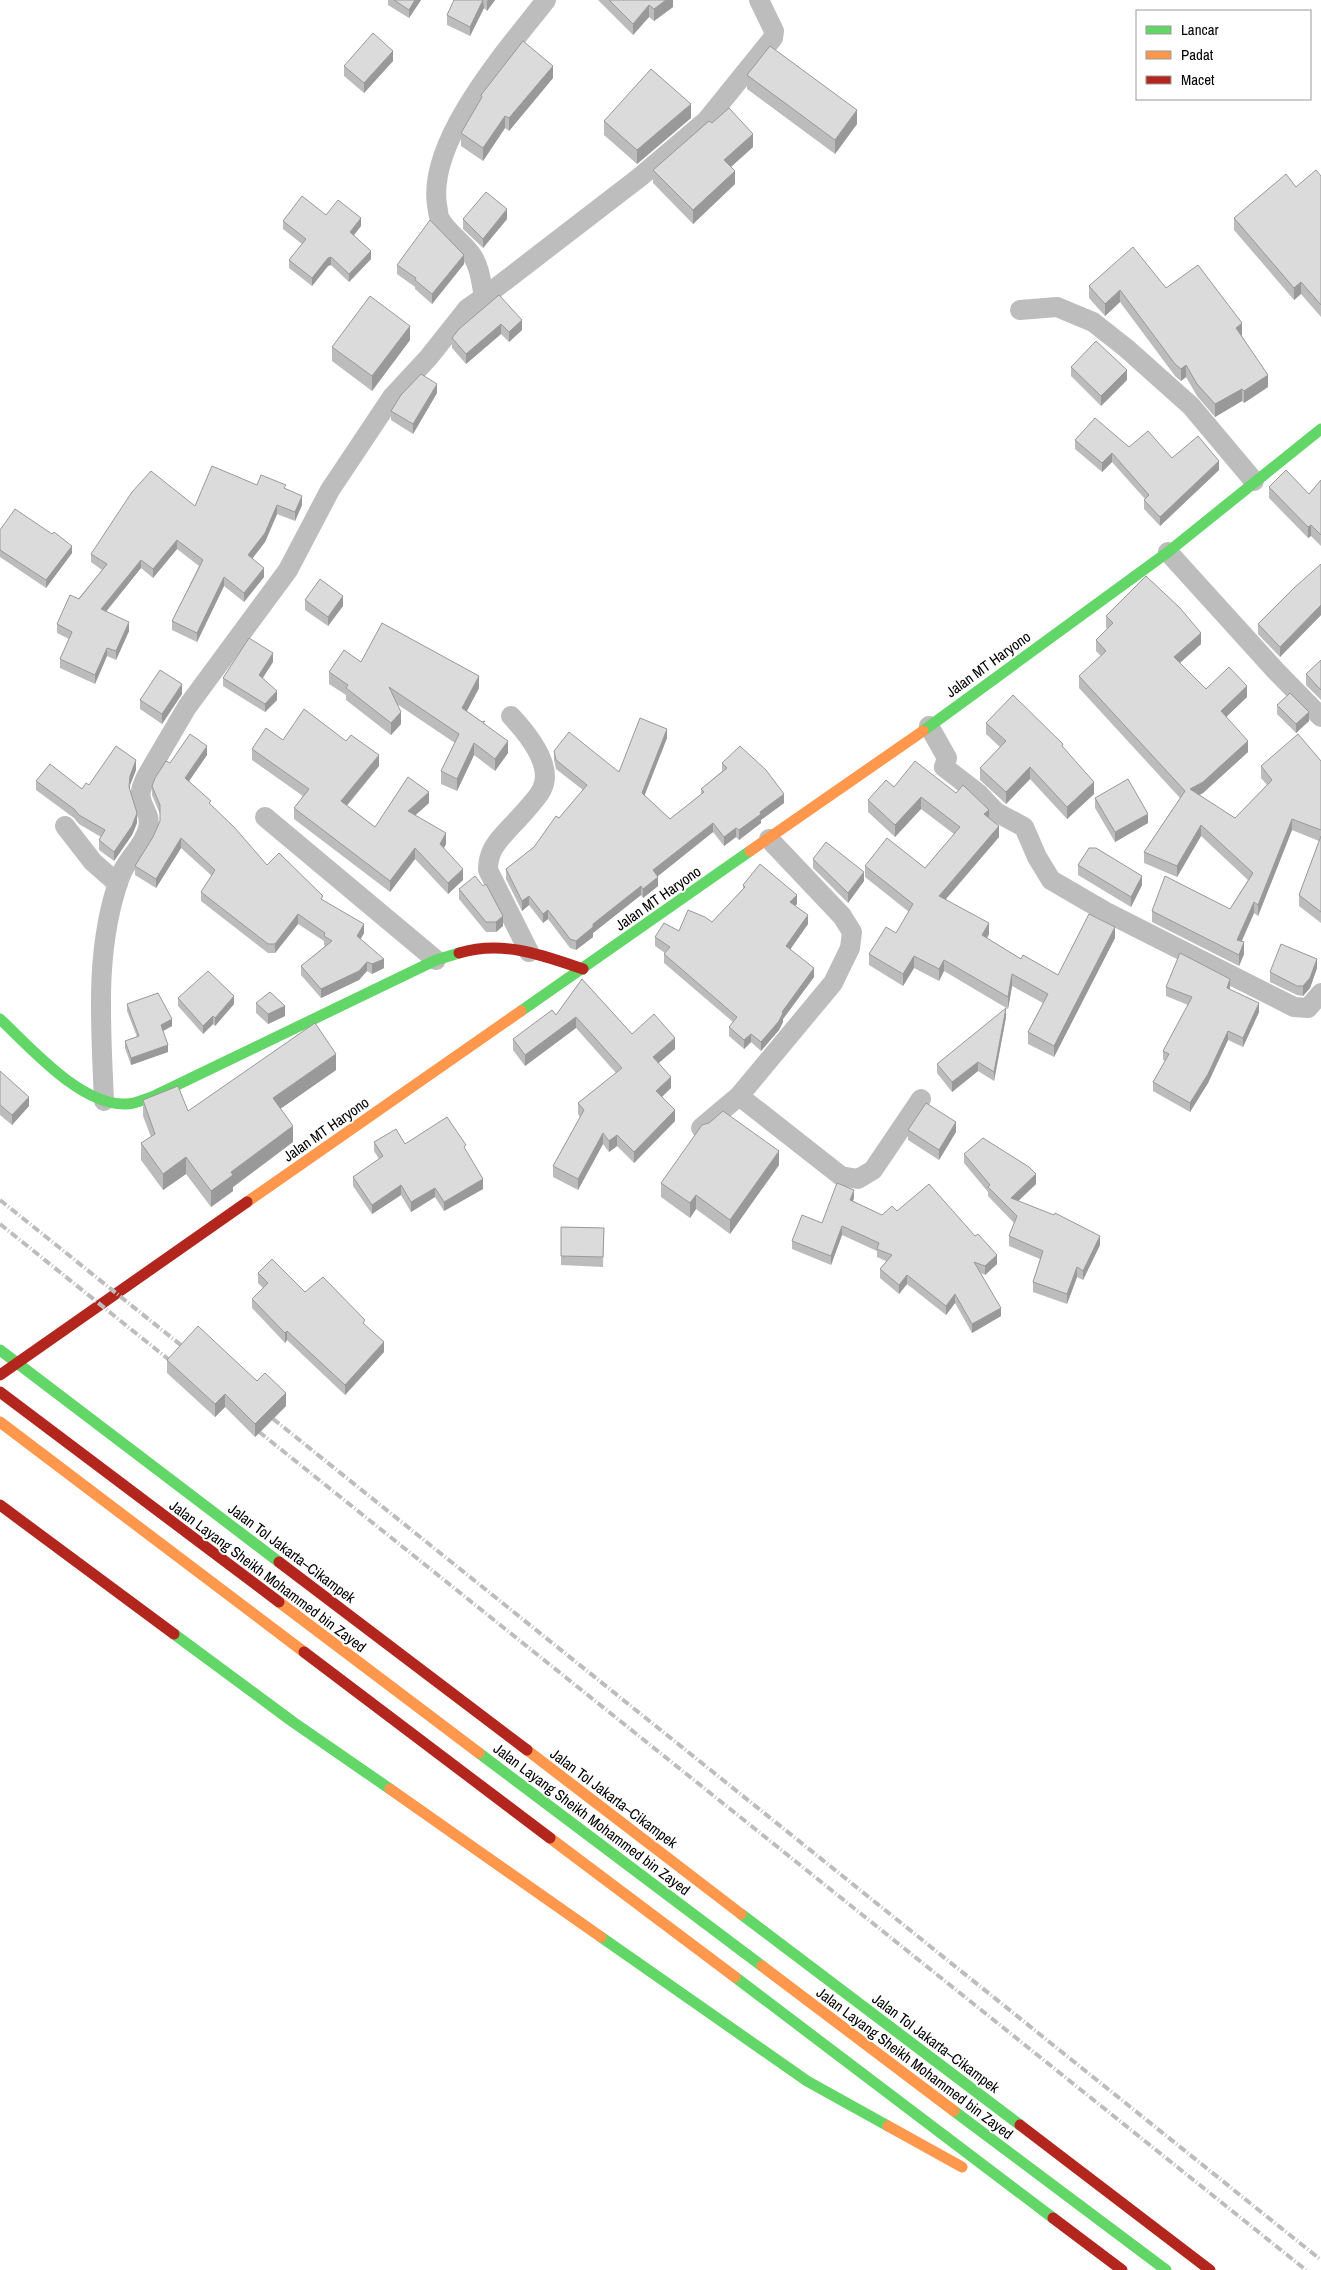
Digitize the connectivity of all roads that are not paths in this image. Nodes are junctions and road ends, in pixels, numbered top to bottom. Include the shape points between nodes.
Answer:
1 (546, 0) edge
2 (759, 0) edge
3 (484, 297) junction
4 (1020, 310) dead end
5 (1321, 429) edge
6 (1254, 481) junction
7 (1168, 552) junction
8 (511, 716) dead end
9 (1321, 716) edge
10 (929, 726) junction
11 (265, 817) dead end
12 (65, 826) dead end
13 (769, 839) junction
14 (118, 884) junction
15 (529, 952) junction
16 (436, 960) junction
17 (583, 969) junction
18 (1321, 993) edge
19 (0, 1019) edge
20 (739, 1096) junction
21 (921, 1099) dead end
22 (104, 1101) junction
23 (702, 1128) edge
24 (0, 1350) edge
25 (0, 1375) edge
26 (0, 1392) edge
27 (0, 1422) edge
28 (0, 1436) edge
29 (0, 1505) edge
30 (1035, 2207) junction
31 (1121, 2270) edge
32 (1166, 2270) edge
33 (1210, 2270) edge

1 - 3 street via 492,68 470,102 446,146 435,190 440,219 471,254 478,267
2 - 3 street via 774,31 773,38 706,121 640,177
3 - 14 street via 467,309 392,397 330,490 288,570 187,707 141,789 141,799 150,818 148,830
4 - 6 street via 1056,307 1093,322 1192,406
5 - 6 main road, Jalan MT Haryono
6 - 7 main road, Jalan MT Haryono
7 - 9 street
7 - 10 main road, Jalan MT Haryono
8 - 15 street via 539,750 544,776 542,789 488,856 488,870
10 - 13 main road, Jalan MT Haryono
10 - 18 street via 947,758 944,767 996,812 1024,827 1051,880 1106,912 1294,1007 1308,1008
11 - 16 street
12 - 14 street via 93,862
13 - 17 main road, Jalan MT Haryono
13 - 20 street via 842,916 852,932 850,948 833,983
14 - 22 street via 107,923 102,964
15 - 16 main road via 490,947
15 - 17 main road
16 - 22 main road via 152,1097 125,1104
17 - 25 main road, Jalan MT Haryono
19 - 22 main road via 78,1088
20 - 21 street via 841,1176 858,1179 873,1170
20 - 23 street
24 - 33 main road, Jalan Tol Jakarta–Cikampek
26 - 32 main road, Jalan Layang Sheikh Mohammed bin Zayed
27 - 31 main road
28 - 30 main road
29 - 30 main road via 293,1722 808,2081
30 - 31 main road

